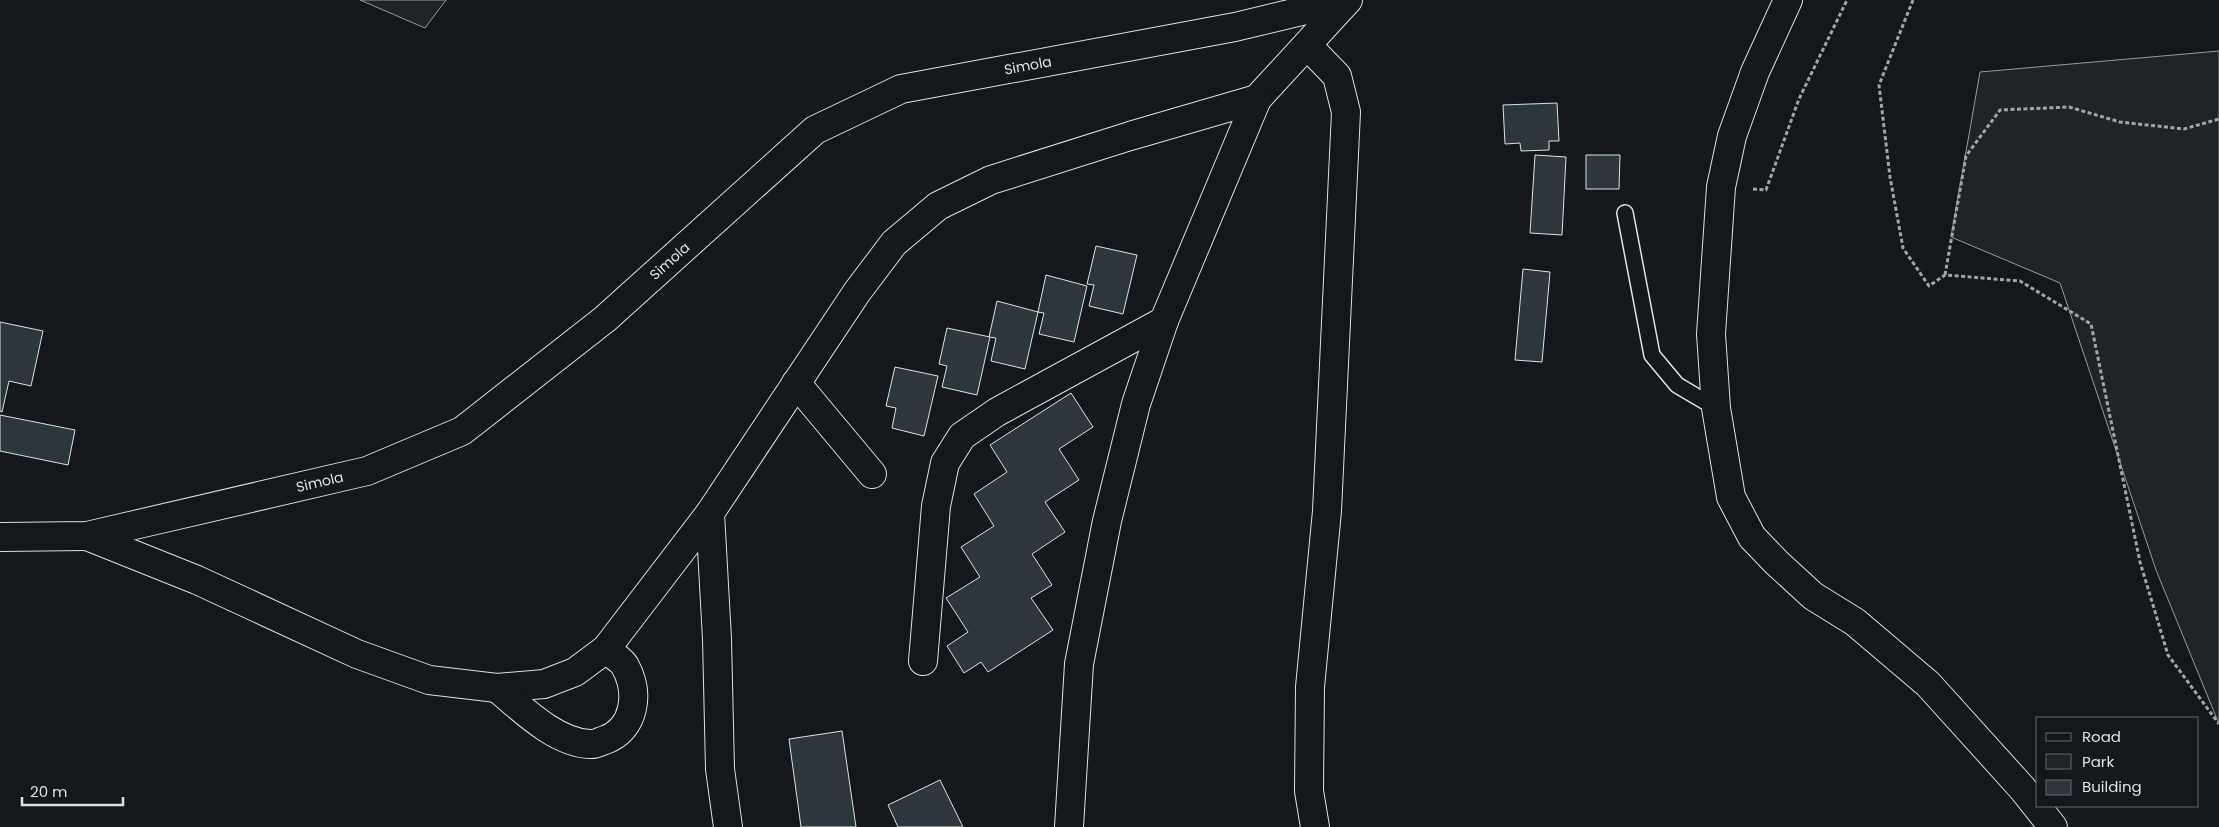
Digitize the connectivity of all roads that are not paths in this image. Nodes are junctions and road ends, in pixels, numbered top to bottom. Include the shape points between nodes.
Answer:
1 (1347, 0) edge
2 (1788, 0) edge
3 (1307, 45) junction
4 (1257, 98) junction
5 (1625, 213) dead end
6 (1164, 321) junction
7 (796, 383) junction
8 (1716, 408) junction
9 (872, 474) dead end
10 (710, 513) junction
11 (88, 536) junction
12 (0, 537) edge
13 (606, 649) junction
14 (923, 660) dead end
15 (497, 688) junction
16 (2036, 806) edge
17 (2037, 807) edge
18 (728, 827) edge
19 (1070, 827) edge
20 (1315, 827) edge
21 (2053, 827) edge

1 - 3 street
1 - 11 street, Simola via 1226,29 902,89 815,130 605,319 462,431 367,471
2 - 8 street via 1754,72 1732,136 1721,187 1711,334
3 - 4 street
3 - 20 street via 1337,76 1346,112 1327,511 1310,687 1309,791
4 - 6 street
4 - 7 street via 991,180 938,206 894,243
5 - 8 lane via 1652,355 1676,385
6 - 14 street via 997,412 962,436 945,463 936,506
6 - 19 street via 1136,404 1079,664
7 - 9 street
7 - 10 street
8 - 16 street via 1731,497 1752,537 1813,596 1855,622 1928,684
10 - 13 street
10 - 18 street via 720,769
11 - 12 street, Simola
11 - 15 street via 197,580 357,654 429,680
13 - 15 street via 575,672 544,684
13 - 15 street via 625,665 633,690 632,714 616,736 591,745 560,736
17 - 21 street

